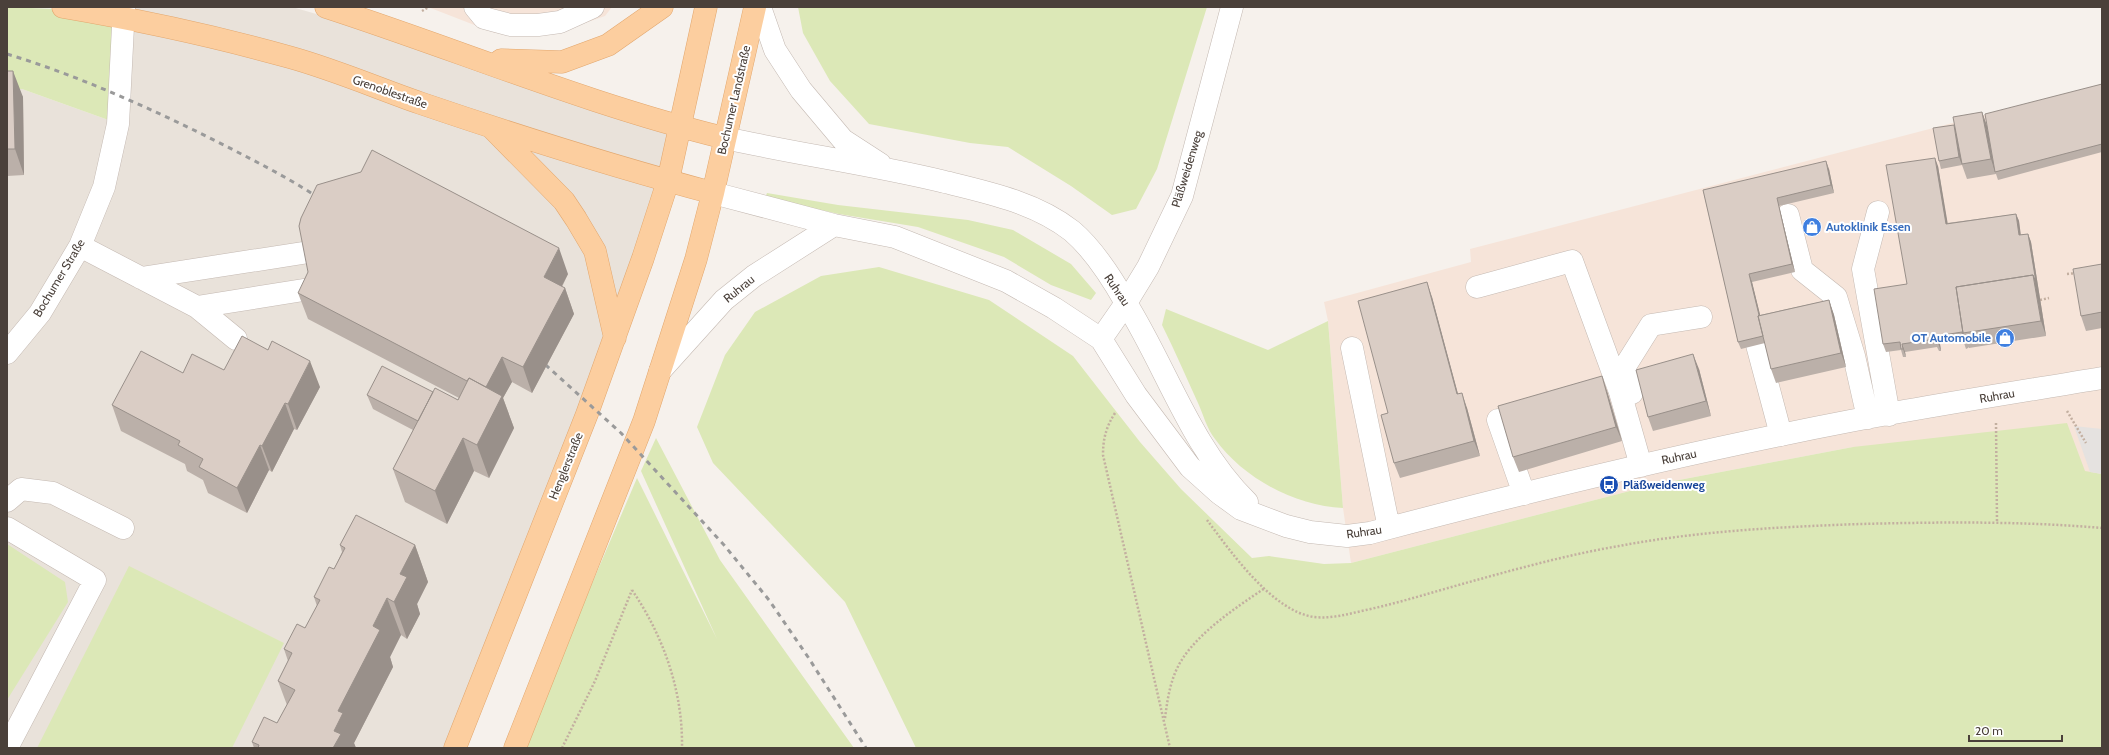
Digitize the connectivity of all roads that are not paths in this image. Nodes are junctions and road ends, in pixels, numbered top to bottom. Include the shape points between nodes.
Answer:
1 (62, 7) edge
2 (326, 7) edge
3 (475, 7) edge
4 (593, 7) edge
5 (662, 7) edge
6 (706, 7) edge
7 (755, 7) edge
8 (760, 7) edge
9 (1232, 7) edge
10 (123, 12) edge
11 (478, 60) junction
12 (489, 126) junction
13 (681, 127) junction
14 (725, 138) junction
15 (888, 169) junction
16 (668, 181) junction
17 (713, 193) junction
18 (1878, 212) dead end
19 (1788, 215) dead end
20 (834, 225) junction
21 (80, 246) junction
22 (309, 252) edge
23 (141, 278) junction
24 (1477, 287) dead end
25 (316, 288) edge
26 (1126, 303) junction
27 (196, 307) junction
28 (1702, 317) dead end
29 (615, 338) junction
30 (236, 339) dead end
31 (1100, 339) junction
32 (1757, 345) edge
33 (1352, 348) dead end
34 (7, 353) edge
35 (660, 371) junction
36 (2102, 378) edge
37 (1889, 415) junction
38 (1868, 418) junction
39 (1498, 420) edge
40 (1781, 435) junction
41 (1648, 464) junction
42 (1524, 494) junction
43 (7, 501) edge
44 (1261, 516) junction
45 (7, 528) edge
46 (123, 528) dead end
47 (1389, 528) junction
48 (7, 748) edge
49 (455, 748) edge
50 (514, 748) edge

1 - 10 main road, Grenoblestraße
2 - 11 main road via 407,33
3 - 4 street via 484,18 510,25 560,22
5 - 11 main road via 608,45 562,62
6 - 13 main road
7 - 14 main road, Bochumer Landstraße
8 - 15 street, Ruhrau via 775,50 801,90 843,140
9 - 26 street, Pläßweidenweg via 1182,196 1148,267
10 - 12 main road, Grenoblestraße via 290,57
10 - 21 street, Bochumer Straße via 118,124 104,187
11 - 13 main road
12 - 16 main road, Grenoblestraße
12 - 29 main road via 564,201 576,219 595,251
13 - 14 main road
13 - 16 main road
14 - 15 street, Ruhrau
14 - 17 main road, Bochumer Landstraße
15 - 26 street, Ruhrau via 988,192 1037,210 1072,232 1093,254
16 - 17 main road, Grenoblestraße
16 - 29 main road, Henglerstraße
17 - 20 street, Ruhrau
17 - 35 main road via 692,273
18 - 37 street via 1863,269
19 - 38 street via 1802,270 1836,297 1854,356
20 - 31 street, Ruhrau via 895,237 1006,281 1054,308
20 - 35 street, Ruhrau via 754,276 724,300
21 - 23 street
21 - 34 street, Bochumer Straße via 40,313
22 - 23 street
23 - 27 street
24 - 41 street via 1572,261
25 - 27 street
26 - 31 street, Pläßweidenweg
26 - 44 street, Ruhrau via 1191,427 1234,489
27 - 30 street
28 - 41 street via 1651,325 1624,368
29 - 49 main road, Henglerstraße
31 - 44 street, Ruhrau via 1136,395 1190,467 1241,509
32 - 40 street
33 - 47 street
35 - 50 main road via 644,421
36 - 37 street, Ruhrau
37 - 38 street, Ruhrau
38 - 40 street, Ruhrau
39 - 42 street
40 - 41 street, Ruhrau
41 - 42 street, Ruhrau
42 - 47 street, Ruhrau
43 - 46 street via 21,489 53,493
44 - 47 street, Ruhrau via 1310,532 1347,536
45 - 48 street via 95,580

